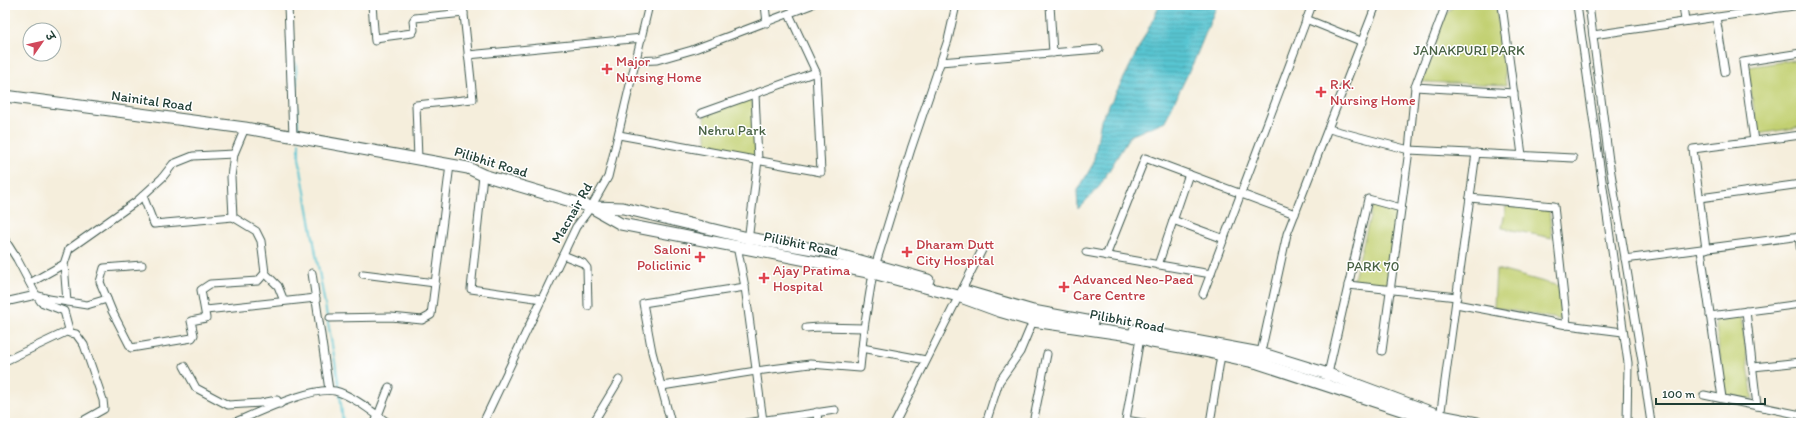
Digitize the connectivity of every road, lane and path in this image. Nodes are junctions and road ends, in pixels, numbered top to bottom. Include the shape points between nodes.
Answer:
1 (288, 5) edge
2 (372, 5) edge
3 (463, 5) edge
4 (649, 5) edge
5 (764, 5) edge
6 (811, 5) edge
7 (956, 5) edge
8 (1050, 5) edge
9 (1312, 5) edge
10 (1376, 5) edge
11 (1448, 5) edge
12 (1502, 5) edge
13 (1577, 5) edge
14 (1589, 5) edge
15 (1683, 5) edge
16 (1739, 5) edge
17 (1801, 5) edge
18 (1791, 6) edge
19 (464, 13) junction
20 (1740, 13) junction
21 (789, 14) junction
22 (1716, 17) junction
23 (1306, 19) junction
24 (1685, 21) junction
25 (767, 23) junction
26 (1594, 35) junction
27 (642, 38) junction
28 (1363, 42) junction
29 (1099, 49) dead end
30 (1053, 53) junction
31 (1801, 53) edge
32 (468, 55) junction
33 (636, 61) junction
34 (940, 62) junction
35 (816, 72) junction
36 (1725, 72) dead end
37 (1415, 87) junction
38 (1514, 93) junction
39 (756, 94) junction
40 (5, 96) edge
41 (701, 113) dead end
42 (245, 128) junction
43 (1329, 129) junction
44 (619, 135) junction
45 (1801, 135) edge
46 (296, 137) junction
47 (1754, 141) junction
48 (1409, 150) junction
49 (1476, 153) junction
50 (234, 154) junction
51 (1522, 155) junction
52 (1573, 158) dead end
53 (418, 159) junction
54 (758, 160) junction
55 (450, 165) junction
56 (1189, 174) junction
57 (483, 175) junction
58 (1801, 184) edge
59 (1241, 194) junction
60 (143, 196) junction
61 (1470, 198) junction
62 (1700, 198) junction
63 (591, 207) junction
64 (1401, 208) junction
65 (1295, 214) junction
66 (233, 217) junction
67 (1173, 220) junction
68 (1800, 236) edge
69 (1224, 239) junction
70 (5, 240) edge
71 (744, 244) junction
72 (1703, 249) junction
73 (982, 250) dead end
74 (5, 252) edge
75 (1086, 252) dead end
76 (1801, 254) edge
77 (563, 255) junction
78 (1106, 256) junction
79 (17, 259) junction
80 (1625, 259) junction
81 (64, 264) junction
82 (142, 265) dead end
83 (1158, 265) junction
84 (875, 269) junction
85 (266, 273) junction
86 (312, 273) dead end
87 (363, 274) dead end
88 (1211, 274) junction
89 (30, 282) junction
90 (435, 283) junction
91 (1348, 285) junction
92 (745, 288) junction
93 (1390, 290) junction
94 (960, 293) junction
95 (1203, 294) dead end
96 (36, 295) junction
97 (316, 298) junction
98 (107, 299) junction
99 (542, 299) junction
100 (1457, 300) junction
101 (284, 301) junction
102 (5, 302) edge
103 (66, 302) junction
104 (1801, 304) edge
105 (588, 306) dead end
106 (206, 310) junction
107 (1746, 312) junction
108 (1710, 316) junction
109 (330, 318) dead end
110 (1033, 321) junction
111 (1567, 325) junction
112 (806, 328) dead end
113 (864, 328) junction
114 (1623, 332) junction
115 (70, 333) junction
116 (1140, 338) junction
117 (862, 348) junction
118 (1382, 351) dead end
119 (1046, 354) dead end
120 (1221, 355) junction
121 (1259, 358) junction
122 (926, 360) junction
123 (5, 361) edge
124 (1801, 362) edge
125 (184, 366) dead end
126 (1753, 367) junction
127 (756, 371) junction
128 (1326, 379) junction
129 (619, 380) dead end
130 (662, 386) junction
131 (389, 387) dead end
132 (332, 391) junction
133 (1704, 395) dead end
134 (1722, 398) junction
135 (280, 404) junction
136 (1757, 406) junction
137 (835, 410) dead end
138 (817, 412) junction
139 (1801, 415) edge
140 (249, 420) edge
141 (376, 420) edge
142 (763, 420) junction
143 (1440, 421) edge
144 (79, 423) edge
145 (233, 423) edge
146 (388, 423) edge
147 (483, 423) edge
148 (593, 423) edge
149 (672, 423) edge
150 (746, 423) edge
151 (818, 423) edge
152 (895, 423) edge
153 (986, 423) edge
154 (1033, 423) edge
155 (1143, 423) edge
156 (1210, 423) edge
157 (1477, 423) edge
158 (1627, 423) edge
159 (1651, 423) edge

1 - 46 street
2 - 19 street via 375,40 412,33 416,18
3 - 19 street
4 - 27 street, Macnair Rd
5 - 25 street
6 - 21 street
7 - 34 street
8 - 30 street
9 - 23 street
10 - 28 street
11 - 37 street
12 - 38 street
13 - 114 street
14 - 26 street
15 - 24 street
16 - 20 street
17 - 18 street
18 - 20 street
19 - 32 street
20 - 22 street
21 - 25 street
21 - 35 street
22 - 24 street
22 - 36 street
23 - 28 street
23 - 59 street
24 - 26 street
25 - 33 street via 692,50 657,60
26 - 80 street via 1609,161
27 - 32 street
27 - 33 street, Macnair Rd
28 - 43 street
29 - 30 street
30 - 34 street
31 - 47 street via 1743,62
32 - 53 street via 473,99 416,105
33 - 44 street, Macnair Rd
34 - 84 street
35 - 39 street
35 - 54 street via 820,172
37 - 38 street
37 - 48 street
38 - 51 street
39 - 41 street
39 - 54 street
40 - 42 highway, Nainital Road
42 - 46 highway, Nainital Road
42 - 50 street
43 - 48 street
43 - 65 street
44 - 54 street
44 - 63 street, Macnair Rd via 608,177
45 - 47 street
46 - 53 highway, Pilibhit Road
47 - 62 street via 1693,149
48 - 49 street
48 - 64 street
49 - 51 street
49 - 61 street
50 - 60 street via 193,156 173,164
50 - 66 street via 231,177
51 - 52 street
53 - 55 highway, Pilibhit Road
54 - 71 street
55 - 57 highway, Pilibhit Road via 468,168
55 - 90 street
56 - 59 street
56 - 67 street
56 - 78 street via 1145,158
57 - 63 highway, Pilibhit Road
57 - 99 street via 471,289
58 - 62 street
59 - 65 street
59 - 69 street
60 - 66 street via 154,224
60 - 81 street via 69,249
61 - 100 street
61 - 111 street via 1554,206
62 - 72 street
63 - 71 highway via 623,208
63 - 71 highway, Pilibhit Road via 621,224
63 - 77 street, Macnair Rd via 576,227
64 - 91 street via 1368,199
64 - 93 street
65 - 121 street via 1287,234
66 - 85 street via 256,231 261,241
67 - 69 street
67 - 83 street
68 - 72 street
68 - 76 street
69 - 88 street
70 - 79 street
71 - 84 highway, Pilibhit Road
71 - 92 street
72 - 80 street
72 - 108 street
73 - 94 street
74 - 79 street
75 - 78 street
77 - 99 street, Macnair Rd
77 - 105 street via 583,263 587,268
78 - 83 street
79 - 89 street
80 - 159 street
81 - 89 street
81 - 103 street
82 - 98 street via 104,268 100,282
83 - 88 street
84 - 94 highway, Pilibhit Road
84 - 113 street
85 - 101 street via 278,286
85 - 106 street via 258,281 210,284 201,290
86 - 97 street
87 - 90 street
88 - 95 street
89 - 96 street
90 - 109 street via 431,315 422,320 391,317
91 - 93 street
91 - 128 street
92 - 127 street
92 - 130 street via 643,303 652,352
93 - 100 street
93 - 118 street
94 - 110 highway, Pilibhit Road via 999,311
94 - 121 highway via 1033,311
94 - 122 street
96 - 102 street
96 - 103 street
96 - 115 street via 41,302 64,311
97 - 101 street
97 - 132 street
98 - 103 street via 86,305
98 - 106 street via 131,348 192,338 194,335 191,321 206,318
99 - 147 street, Macnair Rd
100 - 111 street
100 - 143 street
101 - 106 street
104 - 107 street
107 - 108 street
107 - 126 street
108 - 134 street
110 - 116 highway, Pilibhit Road
110 - 153 street via 1020,352 999,382
111 - 114 street
112 - 113 street
113 - 117 street
114 - 158 street via 1628,363
115 - 123 street via 66,332
115 - 144 street via 76,334 84,345 104,409
116 - 120 highway, Pilibhit Road
116 - 155 street via 1126,420
117 - 122 street
117 - 127 street via 860,368 810,364
119 - 154 street
120 - 121 highway, Pilibhit Road
120 - 156 street
121 - 128 highway, Pilibhit Road
122 - 152 street
124 - 126 street
125 - 135 street via 196,388 228,405 277,400
126 - 136 street
127 - 130 street
127 - 142 street
128 - 143 highway, Pilibhit Road
129 - 148 street
130 - 149 street
131 - 141 street
132 - 135 street via 308,393
132 - 141 street via 345,395
133 - 134 street
134 - 136 street
135 - 140 street
136 - 139 street
137 - 138 street
138 - 142 street
138 - 151 street
140 - 145 street
141 - 146 street
142 - 150 street
143 - 157 highway, Pilibhit Road

